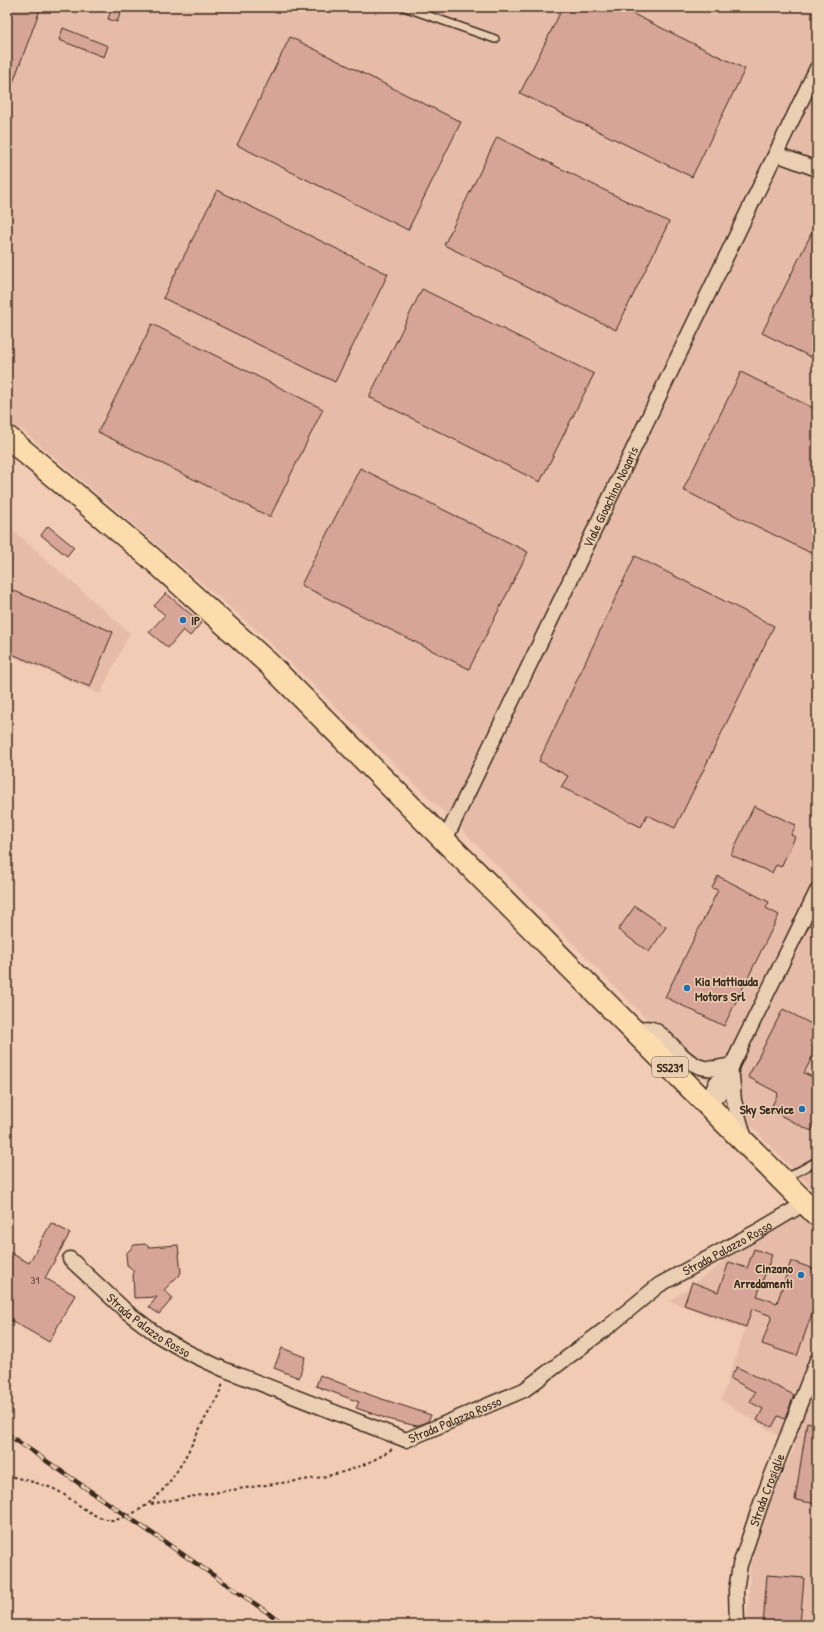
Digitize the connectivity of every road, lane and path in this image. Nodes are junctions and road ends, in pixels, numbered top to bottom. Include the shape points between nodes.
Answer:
1 (404, 7) edge
2 (495, 39) dead end
3 (817, 68) edge
4 (776, 154) junction
5 (817, 169) edge
6 (7, 437) edge
7 (445, 840) junction
8 (817, 891) edge
9 (634, 1030) junction
10 (732, 1065) junction
11 (707, 1104) junction
12 (747, 1144) junction
13 (817, 1161) edge
14 (782, 1180) junction
15 (811, 1209) edge
16 (70, 1259) dead end
17 (817, 1360) edge
18 (223, 1369) junction
19 (406, 1440) junction
20 (7, 1475) edge
21 (150, 1504) junction
22 (737, 1625) edge

1 - 2 lane
3 - 4 street, Viale Gioachino Nogaris
4 - 5 street
4 - 7 street, Viale Gioachino Nogaris
6 - 7 main road via 150,557 269,664
7 - 9 main road
8 - 10 street
9 - 10 street via 648,1028 656,1031 699,1067 717,1068
9 - 11 main road, SS231
10 - 11 street via 722,1093
10 - 12 street via 734,1101
11 - 12 main road, SS231
12 - 14 main road, SS231
13 - 14 lane
14 - 15 main road, SS231
15 - 19 street, Strada Palazzo Rosso via 758,1231 659,1285 524,1390
16 - 18 street, Strada Palazzo Rosso via 127,1312 159,1336
17 - 22 street, Strada Crosiglie via 742,1559 736,1590
18 - 19 street, Strada Palazzo Rosso
18 - 21 path via 222,1386 181,1466
19 - 21 path via 353,1470 330,1477 196,1495
20 - 21 path via 57,1490 104,1519 120,1519

